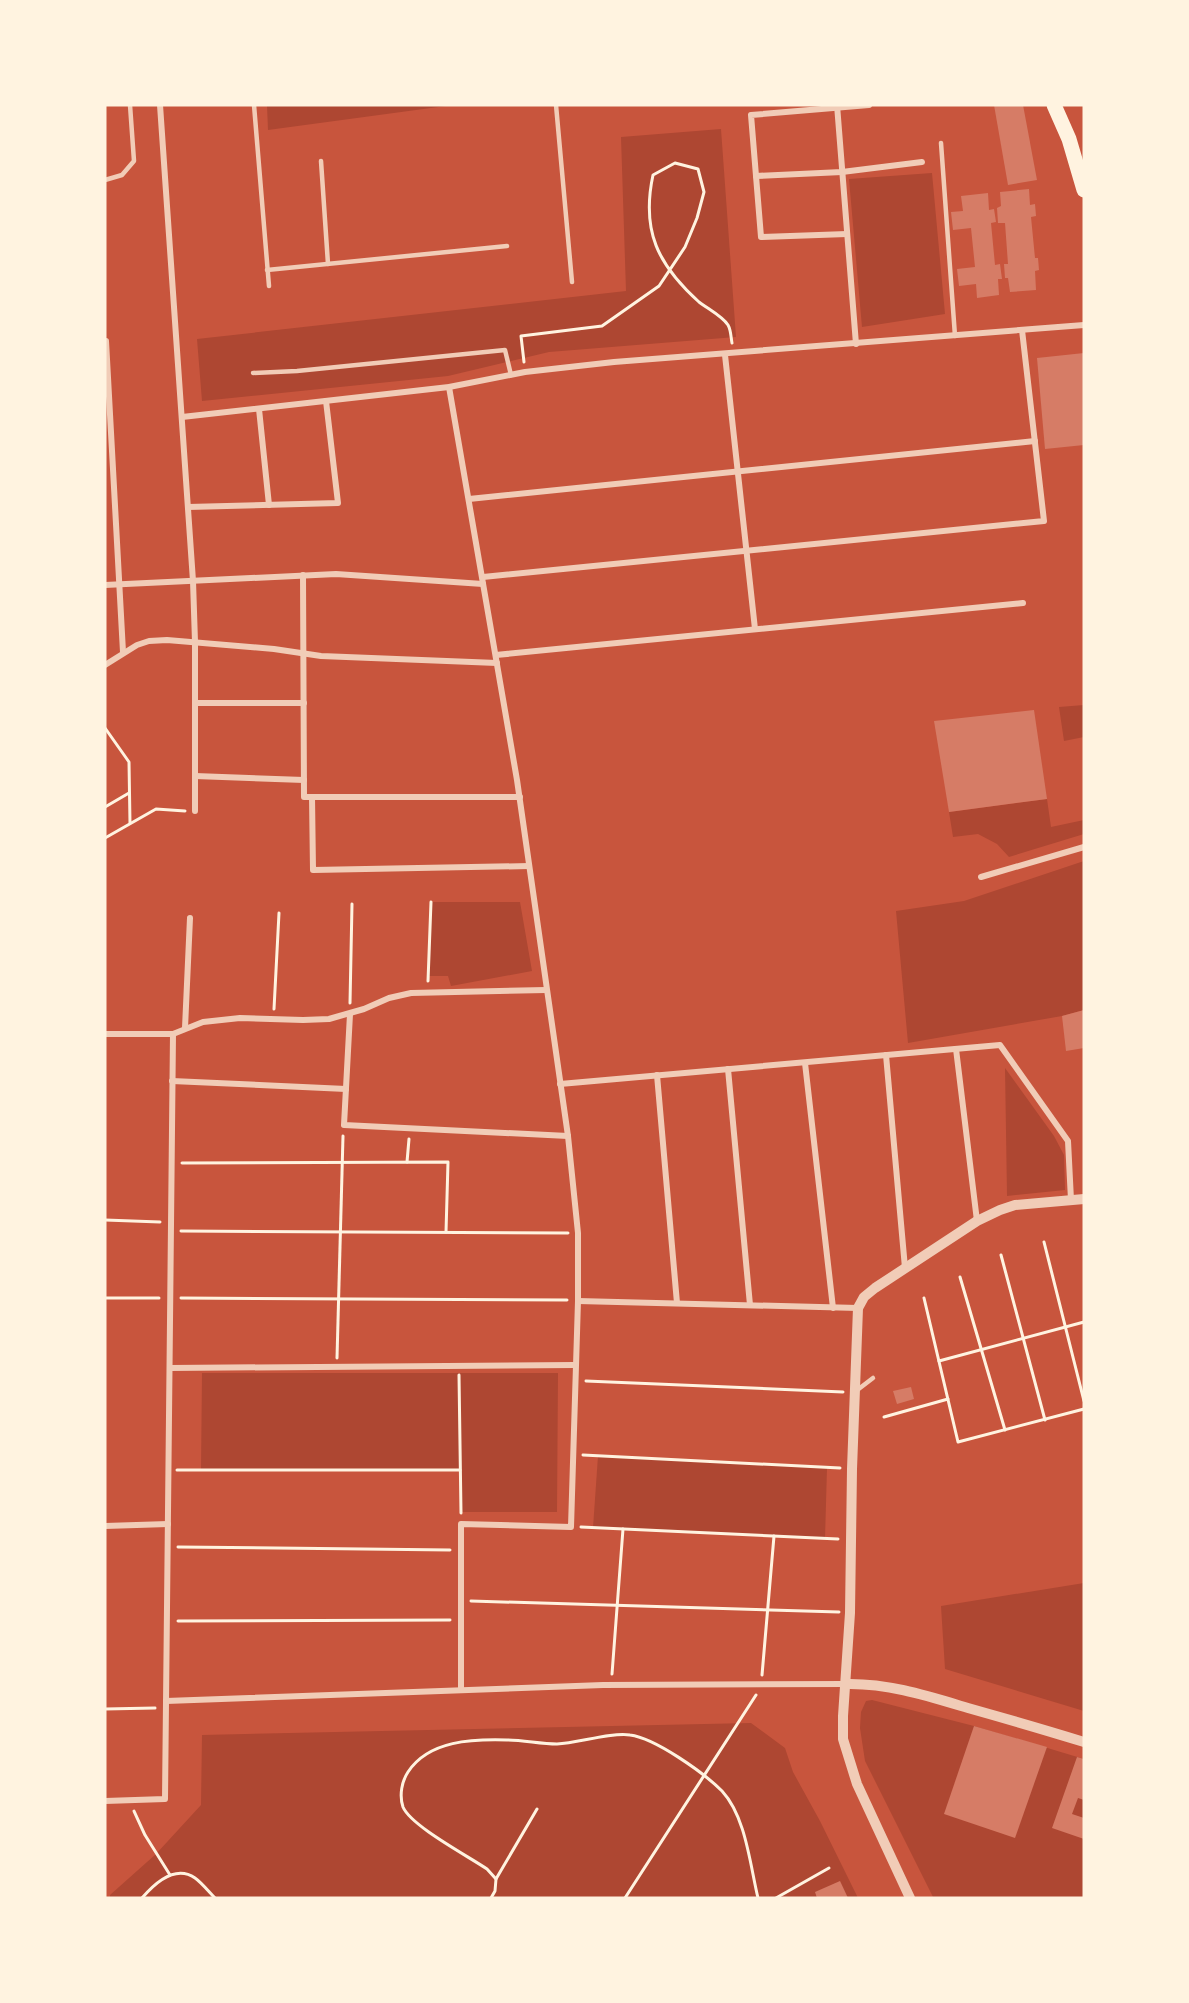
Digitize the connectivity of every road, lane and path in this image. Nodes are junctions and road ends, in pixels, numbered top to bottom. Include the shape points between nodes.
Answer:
1 (130, 105) edge
2 (160, 105) edge
3 (254, 105) edge
4 (556, 105) edge
5 (869, 105) edge
6 (1054, 105) edge
7 (837, 106) edge
8 (941, 143) dead end
9 (321, 161) dead end
10 (922, 162) dead end
11 (842, 172) junction
12 (756, 176) junction
13 (105, 180) edge
14 (1084, 190) edge
15 (847, 234) junction
16 (507, 246) dead end
17 (328, 264) junction
18 (267, 270) junction
19 (669, 271) junction
20 (572, 282) dead end
21 (269, 286) dead end
22 (1084, 325) edge
23 (1022, 330) junction
24 (955, 336) junction
25 (106, 341) dead end
26 (856, 344) junction
27 (734, 354) junction
28 (725, 355) junction
29 (525, 372) junction
30 (253, 373) dead end
31 (511, 375) junction
32 (449, 387) junction
33 (326, 401) junction
34 (259, 408) junction
35 (182, 417) junction
36 (1035, 441) junction
37 (738, 472) junction
38 (469, 500) junction
39 (269, 505) junction
40 (188, 507) junction
41 (746, 550) junction
42 (303, 575) junction
43 (483, 580) junction
44 (193, 581) junction
45 (120, 584) junction
46 (105, 585) edge
47 (1023, 603) dead end
48 (755, 629) junction
49 (195, 642) junction
50 (123, 652) junction
51 (304, 654) junction
52 (496, 655) junction
53 (497, 663) junction
54 (105, 665) edge
55 (195, 703) junction
56 (304, 703) junction
57 (105, 728) edge
58 (195, 776) junction
59 (304, 780) junction
60 (130, 792) junction
61 (312, 797) junction
62 (520, 797) junction
63 (105, 807) edge
64 (195, 811) joint
65 (130, 823) junction
66 (105, 838) edge
67 (1084, 847) edge
68 (529, 866) junction
69 (981, 877) dead end
70 (431, 902) dead end
71 (352, 904) dead end
72 (279, 913) dead end
73 (189, 918) dead end
74 (546, 990) junction
75 (428, 993) junction
76 (350, 1014) junction
77 (273, 1019) junction
78 (185, 1028) junction
79 (105, 1034) edge
80 (173, 1034) junction
81 (956, 1049) junction
82 (886, 1055) junction
83 (805, 1063) junction
84 (728, 1069) junction
85 (657, 1075) junction
86 (172, 1081) junction
87 (560, 1084) junction
88 (346, 1089) junction
89 (344, 1125) junction
90 (410, 1128) junction
91 (568, 1136) junction
92 (407, 1162) junction
93 (172, 1163) junction
94 (343, 1163) junction
95 (1084, 1199) edge
96 (1071, 1200) junction
97 (105, 1220) edge
98 (977, 1221) junction
99 (171, 1222) junction
100 (171, 1231) junction
101 (341, 1232) junction
102 (446, 1232) junction
103 (578, 1233) junction
104 (1044, 1242) dead end
105 (1001, 1255) dead end
106 (904, 1268) junction
107 (960, 1277) dead end
108 (105, 1298) edge
109 (170, 1298) junction
110 (924, 1298) dead end
111 (338, 1300) junction
112 (578, 1300) junction
113 (677, 1303) junction
114 (750, 1305) junction
115 (833, 1308) junction
116 (858, 1308) junction
117 (1084, 1322) edge
118 (1065, 1327) junction
119 (1023, 1338) junction
120 (982, 1350) junction
121 (939, 1361) junction
122 (575, 1365) junction
123 (459, 1367) junction
124 (170, 1368) junction
125 (337, 1368) junction
126 (873, 1378) dead end
127 (575, 1381) junction
128 (854, 1392) junction
129 (948, 1399) junction
130 (1084, 1401) edge
131 (1084, 1410) edge
132 (884, 1417) dead end
133 (1045, 1420) junction
134 (1005, 1430) junction
135 (572, 1455) junction
136 (852, 1469) junction
137 (169, 1470) junction
138 (460, 1470) junction
139 (168, 1524) junction
140 (461, 1524) junction
141 (105, 1526) edge
142 (571, 1527) junction
143 (623, 1529) junction
144 (774, 1536) junction
145 (852, 1540) junction
146 (168, 1547) junction
147 (461, 1550) junction
148 (461, 1601) junction
149 (617, 1606) junction
150 (768, 1610) junction
151 (850, 1612) junction
152 (461, 1620) junction
153 (167, 1621) junction
154 (762, 1684) junction
155 (846, 1684) junction
156 (611, 1685) junction
157 (462, 1689) junction
158 (166, 1701) junction
159 (166, 1708) junction
160 (105, 1709) edge
161 (1084, 1742) edge
162 (704, 1776) junction
163 (133, 1800) junction
164 (105, 1801) edge
165 (537, 1809) dead end
166 (829, 1868) dead end
167 (170, 1875) junction
168 (496, 1879) junction
169 (142, 1898) edge
170 (215, 1898) edge
171 (491, 1898) edge
172 (625, 1898) edge
173 (759, 1898) edge
174 (776, 1898) edge
175 (910, 1898) edge

1 - 13 lane via 134,161 122,175
2 - 35 street
3 - 18 lane
4 - 20 lane
5 - 7 street
6 - 14 main road
7 - 11 street
7 - 12 street via 751,115
8 - 24 lane
9 - 17 lane
10 - 11 street
11 - 12 street
11 - 15 street
12 - 15 street via 761,237
15 - 26 street
16 - 17 lane
17 - 18 lane
18 - 21 lane
19 - 19 path via 651,235 648,197 652,176 675,163 698,170 704,192 685,247
19 - 27 path via 728,326
19 - 29 path via 659,286 602,326 521,336
22 - 23 street
23 - 24 street
23 - 36 street
24 - 26 street
25 - 45 street
26 - 27 street
27 - 28 street
28 - 29 street
28 - 37 street
29 - 31 street
30 - 31 lane via 505,350
31 - 32 street
32 - 33 street
32 - 38 street
33 - 34 street
33 - 39 street via 338,503
34 - 35 street
34 - 39 street
35 - 40 street
36 - 37 street
36 - 41 street via 1044,521
37 - 38 street
37 - 41 street
38 - 43 street
39 - 40 street
40 - 44 street
41 - 43 street
41 - 48 street
42 - 43 street
42 - 44 street
42 - 51 street
43 - 52 street
44 - 45 street
44 - 49 street
45 - 46 street
45 - 50 street
47 - 48 street
48 - 52 street
49 - 50 street via 149,641
49 - 51 street
49 - 55 street
50 - 54 street
51 - 53 street
51 - 56 street
52 - 53 street
53 - 62 street
55 - 56 street
55 - 58 street
56 - 59 street
57 - 60 path via 129,762
58 - 59 street
58 - 64 street
59 - 61 street via 304,797
60 - 63 path
60 - 65 path
61 - 62 street
61 - 68 street via 313,870
62 - 68 street
64 - 65 path via 156,809
65 - 66 path
67 - 69 street
68 - 74 street
70 - 75 path
71 - 76 path
72 - 77 path
73 - 78 street
74 - 75 street
74 - 87 street
75 - 76 street via 399,995
76 - 77 street via 316,1020
76 - 88 street
77 - 78 street via 226,1019
78 - 80 street
79 - 80 street
80 - 86 street
81 - 82 street
81 - 96 street via 1000,1045 1068,1141
81 - 98 street
82 - 83 street
82 - 106 street
83 - 84 street
83 - 115 street
84 - 85 street
84 - 114 street
85 - 87 street
85 - 113 street
86 - 88 street
86 - 93 street
87 - 91 street
88 - 89 street
89 - 90 street
89 - 94 path
90 - 91 street
90 - 92 path
91 - 103 street
92 - 94 path
92 - 102 path via 448,1162
93 - 94 path
93 - 99 street
94 - 101 path
95 - 96 street
96 - 98 street via 1015,1205
97 - 99 path
98 - 106 street
99 - 100 street
100 - 101 path
100 - 109 street
101 - 102 path
101 - 111 path
102 - 103 path
103 - 112 street
104 - 118 path
105 - 119 path
106 - 116 street via 864,1297
107 - 120 path
108 - 109 path
109 - 111 path
109 - 124 street
110 - 121 path
111 - 112 path
111 - 125 path
112 - 113 street
112 - 122 street
113 - 114 street
114 - 115 street
115 - 116 street
116 - 128 street
117 - 118 path
118 - 119 path
118 - 130 path
119 - 120 path
119 - 133 path
120 - 121 path
120 - 134 path
121 - 129 path
122 - 123 street
122 - 127 street
123 - 125 street
123 - 138 path
124 - 125 street
124 - 137 street
126 - 128 lane
127 - 128 path
127 - 135 street
128 - 136 street
129 - 132 path
129 - 134 path via 958,1442
131 - 133 path
133 - 134 path
135 - 136 path
135 - 142 street
136 - 145 street
137 - 138 path
137 - 139 street
138 - 140 path
139 - 141 street
139 - 146 street
140 - 142 street
140 - 147 street
142 - 143 path
143 - 144 path
143 - 149 path
144 - 145 path
144 - 150 path
145 - 151 street
146 - 147 path
146 - 153 street
147 - 148 street
148 - 149 path
148 - 152 street
149 - 150 path
149 - 156 path
150 - 151 path
150 - 154 path
151 - 155 street
152 - 153 path
152 - 157 street
153 - 158 street
154 - 155 street
154 - 156 street
154 - 162 path
155 - 161 street via 888,1686
155 - 175 street via 843,1739 847,1757
156 - 157 street
157 - 158 street
158 - 159 street
159 - 160 path
159 - 163 street via 165,1799
162 - 168 path via 652,1742 629,1735 558,1744 471,1742 432,1750 419,1758 407,1774 401,1791 403,1807 415,1822
162 - 172 path
162 - 173 path via 723,1793 740,1820
163 - 164 street
163 - 167 path via 145,1835
165 - 168 path
166 - 174 path
167 - 169 path
167 - 170 path via 193,1877
168 - 171 path

